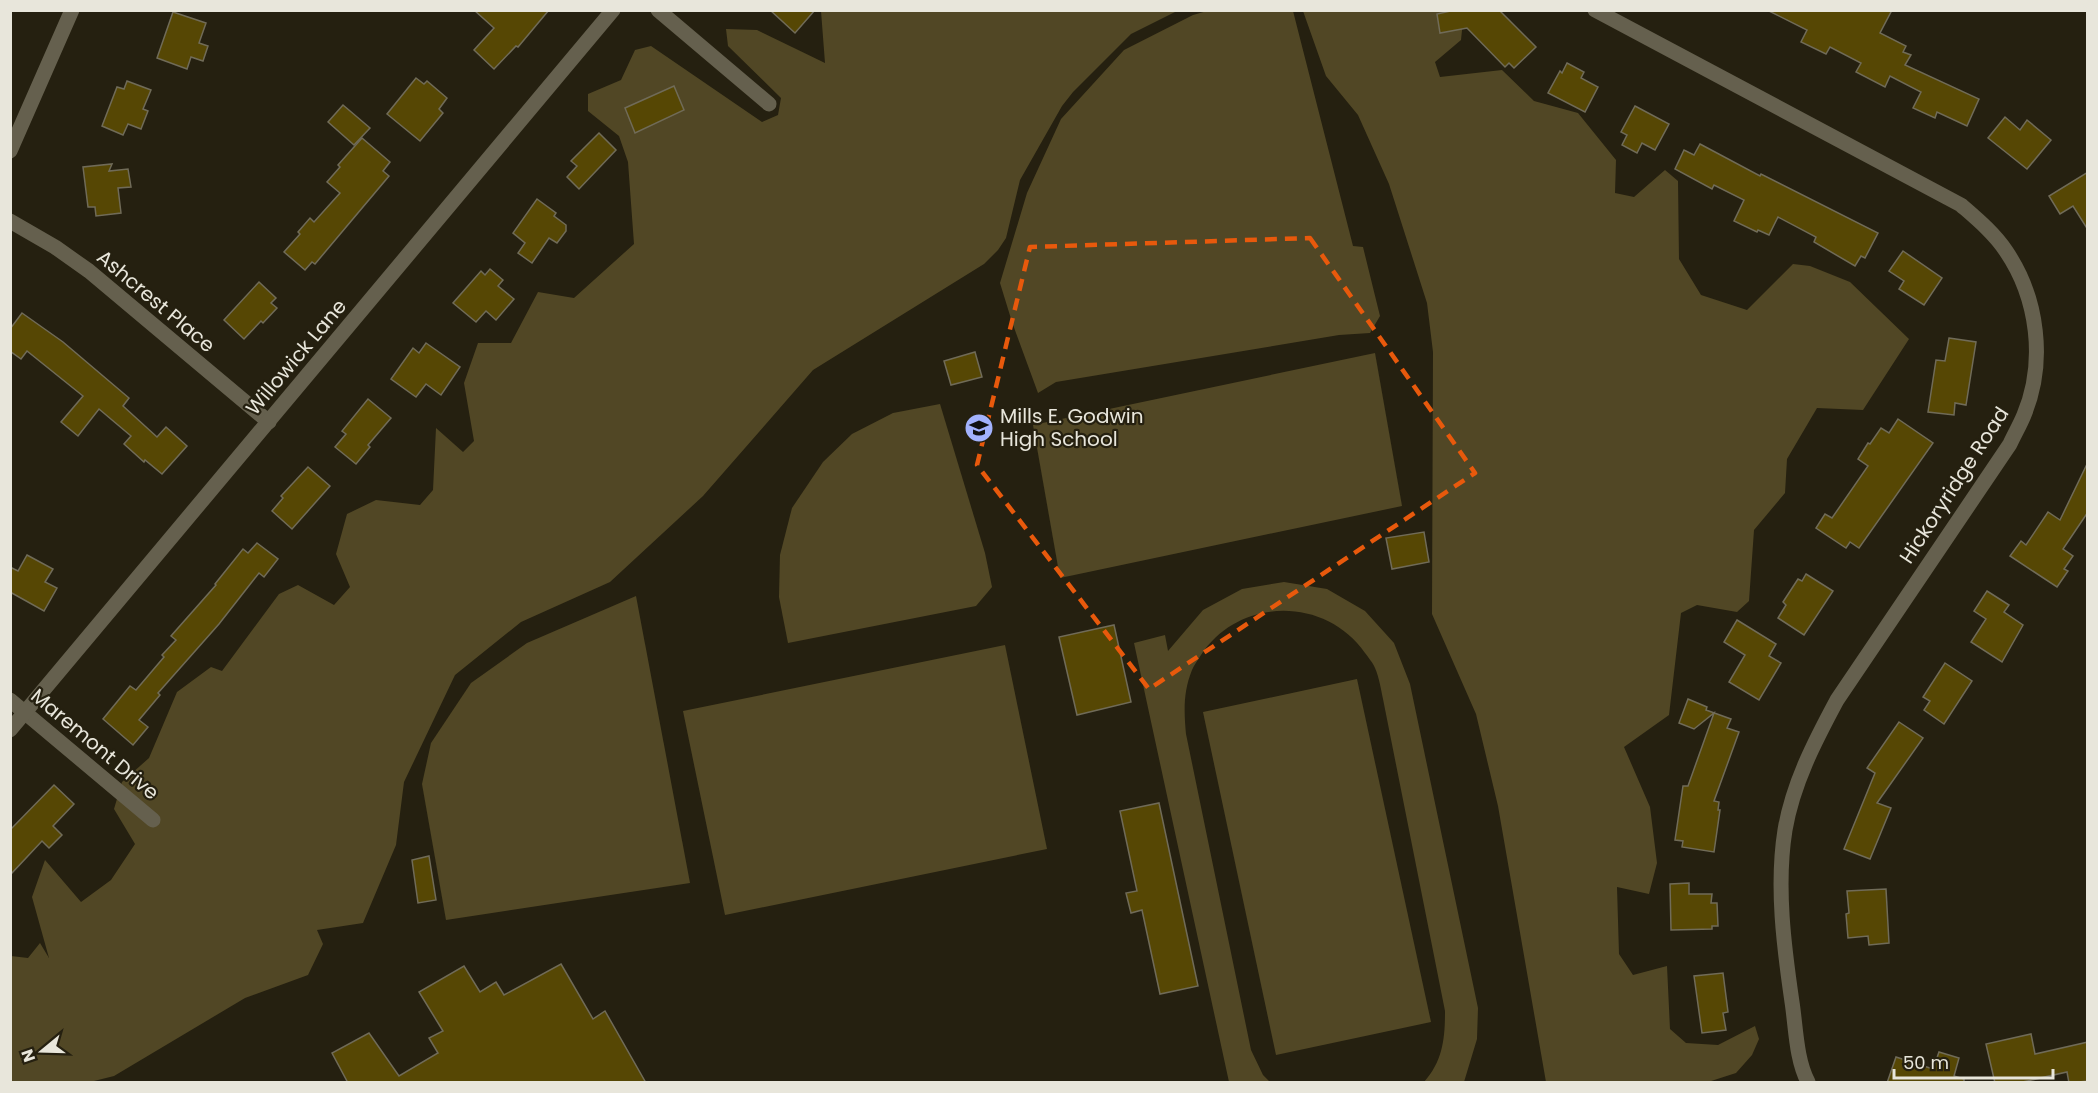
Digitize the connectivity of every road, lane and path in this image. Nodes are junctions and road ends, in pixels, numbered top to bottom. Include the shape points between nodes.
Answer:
1 (72, 10) edge
2 (613, 10) edge
3 (658, 10) edge
4 (1595, 10) edge
5 (769, 104) dead end
6 (10, 151) edge
7 (10, 221) edge
8 (269, 422) junction
9 (10, 700) edge
10 (25, 712) junction
11 (10, 730) edge
12 (153, 820) dead end
13 (1808, 1083) edge

1 - 6 street
2 - 8 street, Willowick Lane
3 - 5 street
4 - 13 street, Hickoryridge Road via 1960,205 2006,250 2030,301 2036,363 2025,415 2010,444 1837,700 1797,785 1785,830 1780,898 1792,1002
7 - 8 street, Ashcrest Place via 89,271
8 - 10 street, Willowick Lane
9 - 10 street, Maremont Drive
10 - 11 street, Willowick Lane
10 - 12 street, Maremont Drive

